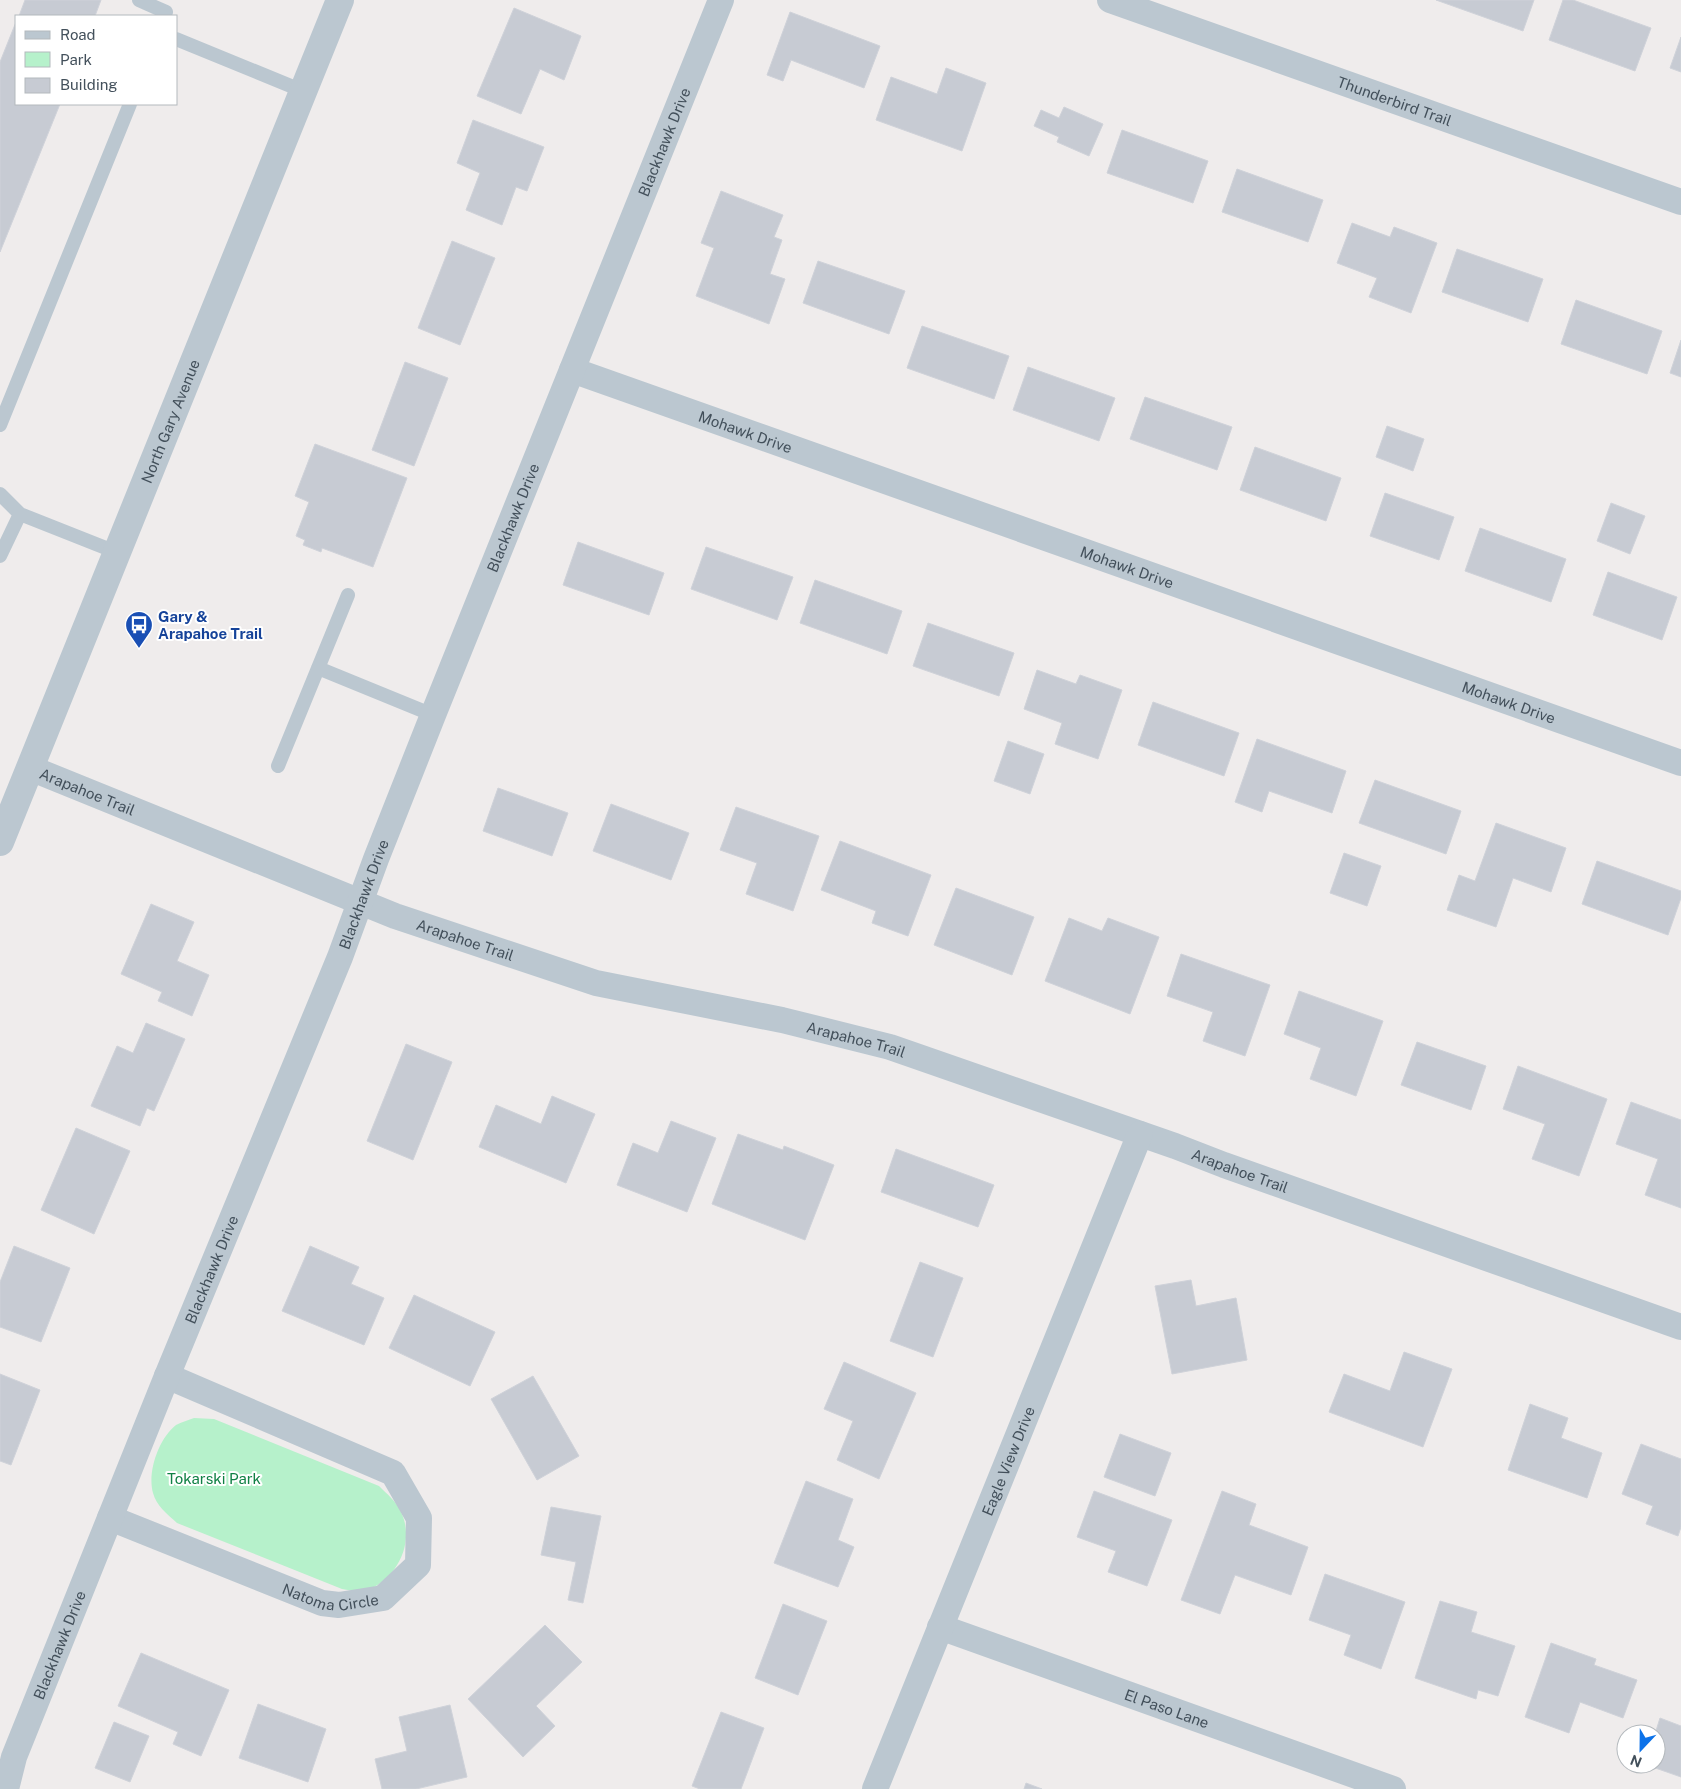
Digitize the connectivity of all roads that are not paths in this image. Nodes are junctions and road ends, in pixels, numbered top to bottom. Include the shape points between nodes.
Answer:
1 (139, 0) edge
2 (340, 0) edge
3 (720, 0) edge
4 (1110, 0) edge
5 (167, 9) edge
6 (178, 40) edge
7 (303, 91) junction
8 (130, 105) edge
9 (1681, 202) edge
10 (572, 370) junction
11 (0, 425) edge
12 (0, 494) edge
13 (20, 514) junction
14 (116, 552) junction
15 (0, 556) edge
16 (348, 594) dead end
17 (318, 668) junction
18 (433, 715) junction
19 (1681, 763) edge
20 (278, 766) dead end
21 (30, 768) junction
22 (0, 842) edge
23 (361, 902) junction
24 (1140, 1134) junction
25 (1681, 1327) edge
26 (167, 1376) junction
27 (110, 1518) junction
28 (940, 1627) junction
29 (6, 1789) edge
30 (875, 1789) edge
31 (1393, 1789) edge

1 - 5 lane
2 - 7 street, North Gary Avenue
3 - 10 street, Blackhawk Drive
4 - 9 street, Thunderbird Trail
6 - 7 lane
7 - 14 street, North Gary Avenue
8 - 11 lane
10 - 18 street, Blackhawk Drive
10 - 19 street, Mohawk Drive
12 - 13 lane
13 - 14 lane
13 - 15 lane
14 - 21 street, North Gary Avenue
16 - 17 lane
17 - 18 lane
17 - 20 lane
18 - 23 street, Blackhawk Drive
21 - 22 street, North Gary Avenue
21 - 23 street, Arapahoe Trail
23 - 24 street, Arapahoe Trail via 596,983 782,1020 890,1047
23 - 26 street, Blackhawk Drive
24 - 25 street, Arapahoe Trail
24 - 28 street, Eagle View Drive
26 - 27 street, Blackhawk Drive
26 - 27 street, Natoma Circle via 393,1473 419,1518 418,1565 383,1598 339,1605 322,1604
27 - 29 street, Blackhawk Drive via 14,1757
28 - 30 street, Eagle View Drive
28 - 31 street, El Paso Lane

